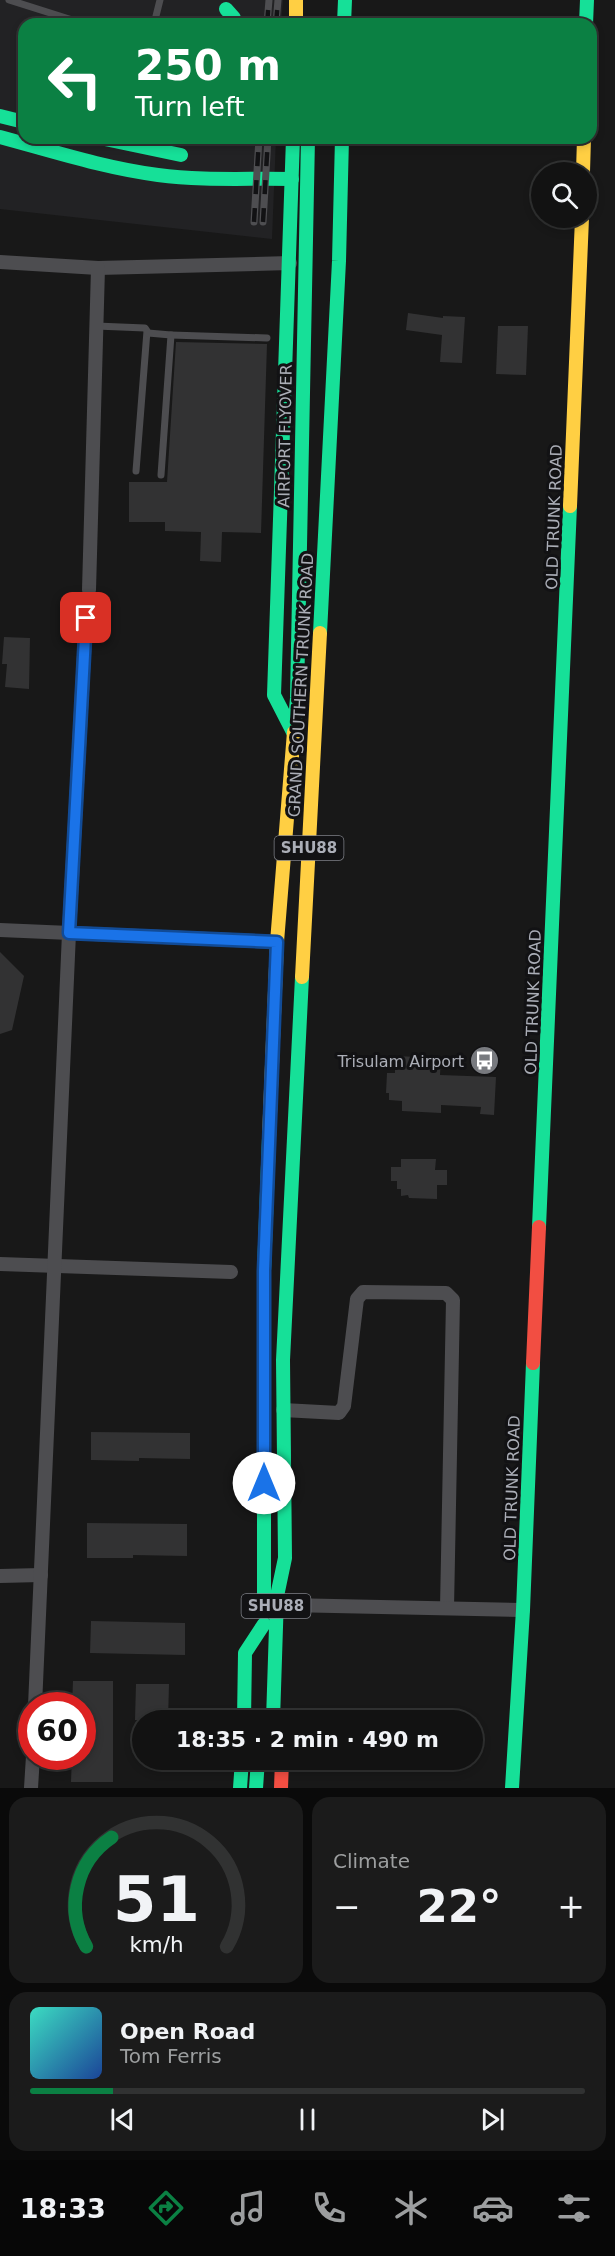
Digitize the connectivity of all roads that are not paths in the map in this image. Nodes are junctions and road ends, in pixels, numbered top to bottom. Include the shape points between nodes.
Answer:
1 (9, 0) edge
2 (160, 0) edge
3 (289, 0) edge
4 (296, 0) edge
5 (345, 0) edge
6 (587, 0) edge
7 (66, 18) edge
8 (156, 18) edge
9 (289, 18) edge
10 (296, 18) edge
11 (344, 18) edge
12 (586, 18) edge
13 (0, 116) edge
14 (18, 120) edge
15 (0, 137) edge
16 (18, 142) edge
17 (25, 144) edge
18 (129, 144) edge
19 (185, 144) edge
20 (293, 144) edge
21 (308, 144) edge
22 (342, 144) edge
23 (584, 144) edge
24 (181, 155) junction
25 (583, 162) edge
26 (176, 177) junction
27 (292, 179) junction
28 (582, 228) edge
29 (0, 261) edge
30 (290, 263) junction
31 (98, 268) junction
32 (96, 326) junction
33 (148, 333) junction
34 (171, 335) junction
35 (267, 338) dead end
36 (136, 471) dead end
37 (160, 475) dead end
38 (89, 590) dead end
39 (86, 618) dead end
40 (295, 734) junction
41 (0, 930) edge
42 (69, 933) junction
43 (277, 942) junction
44 (0, 1264) edge
45 (54, 1267) junction
46 (231, 1272) dead end
47 (283, 1410) junction
48 (285, 1558) junction
49 (41, 1575) junction
50 (0, 1576) edge
51 (287, 1605) junction
52 (447, 1608) junction
53 (523, 1610) junction
54 (264, 1624) junction
55 (268, 1657) junction
56 (36, 1692) edge
57 (244, 1710) edge
58 (260, 1710) edge
59 (272, 1710) edge
60 (283, 1710) edge
61 (32, 1770) edge
62 (241, 1770) edge
63 (257, 1770) edge
64 (271, 1770) edge
65 (282, 1770) edge
66 (31, 1788) edge
67 (240, 1788) edge
68 (256, 1788) edge
69 (270, 1788) edge
70 (281, 1788) edge
71 (512, 1788) edge

1 - 7 lane
2 - 8 lane
3 - 9 main road
4 - 10 main road
5 - 11 main road
6 - 12 main road
13 - 14 main road
15 - 16 main road
17 - 26 main road via 91,162
18 - 24 main road
19 - 24 main road
20 - 27 main road
21 - 40 main road, AIRPORT FLYOVER / SHU88
22 - 47 main road, GRAND SOUTHERN TRUNK ROAD / SHU88
23 - 25 main road
24 - 26 main road
26 - 27 main road
27 - 30 main road
28 - 53 main road, OLD TRUNK ROAD
29 - 31 street
30 - 31 street
30 - 40 main road via 274,695
31 - 32 street
32 - 33 lane via 145,328
32 - 38 street
33 - 34 lane
33 - 36 lane
34 - 35 lane
34 - 37 lane
39 - 42 street
40 - 43 main road, GRAND SOUTHERN TRUNK ROAD / SHU88
41 - 42 street
42 - 43 street
42 - 45 street
43 - 54 main road, GRAND SOUTHERN TRUNK ROAD / SHU88 via 264,1271
44 - 45 street
45 - 46 street
45 - 49 street
47 - 48 main road, GRAND SOUTHERN TRUNK ROAD / SHU88
47 - 52 street via 342,1411 357,1299 363,1292 450,1295 453,1299
48 - 51 main road
48 - 55 main road, SHU88
49 - 50 street
49 - 56 street
51 - 52 street
51 - 60 main road
52 - 53 street
53 - 71 main road, OLD TRUNK ROAD
54 - 55 main road, SHU88
54 - 57 main road via 245,1653
55 - 58 main road, SHU88
55 - 59 main road, SHU88
61 - 66 street
62 - 67 main road
63 - 68 main road
64 - 69 main road
65 - 70 main road

